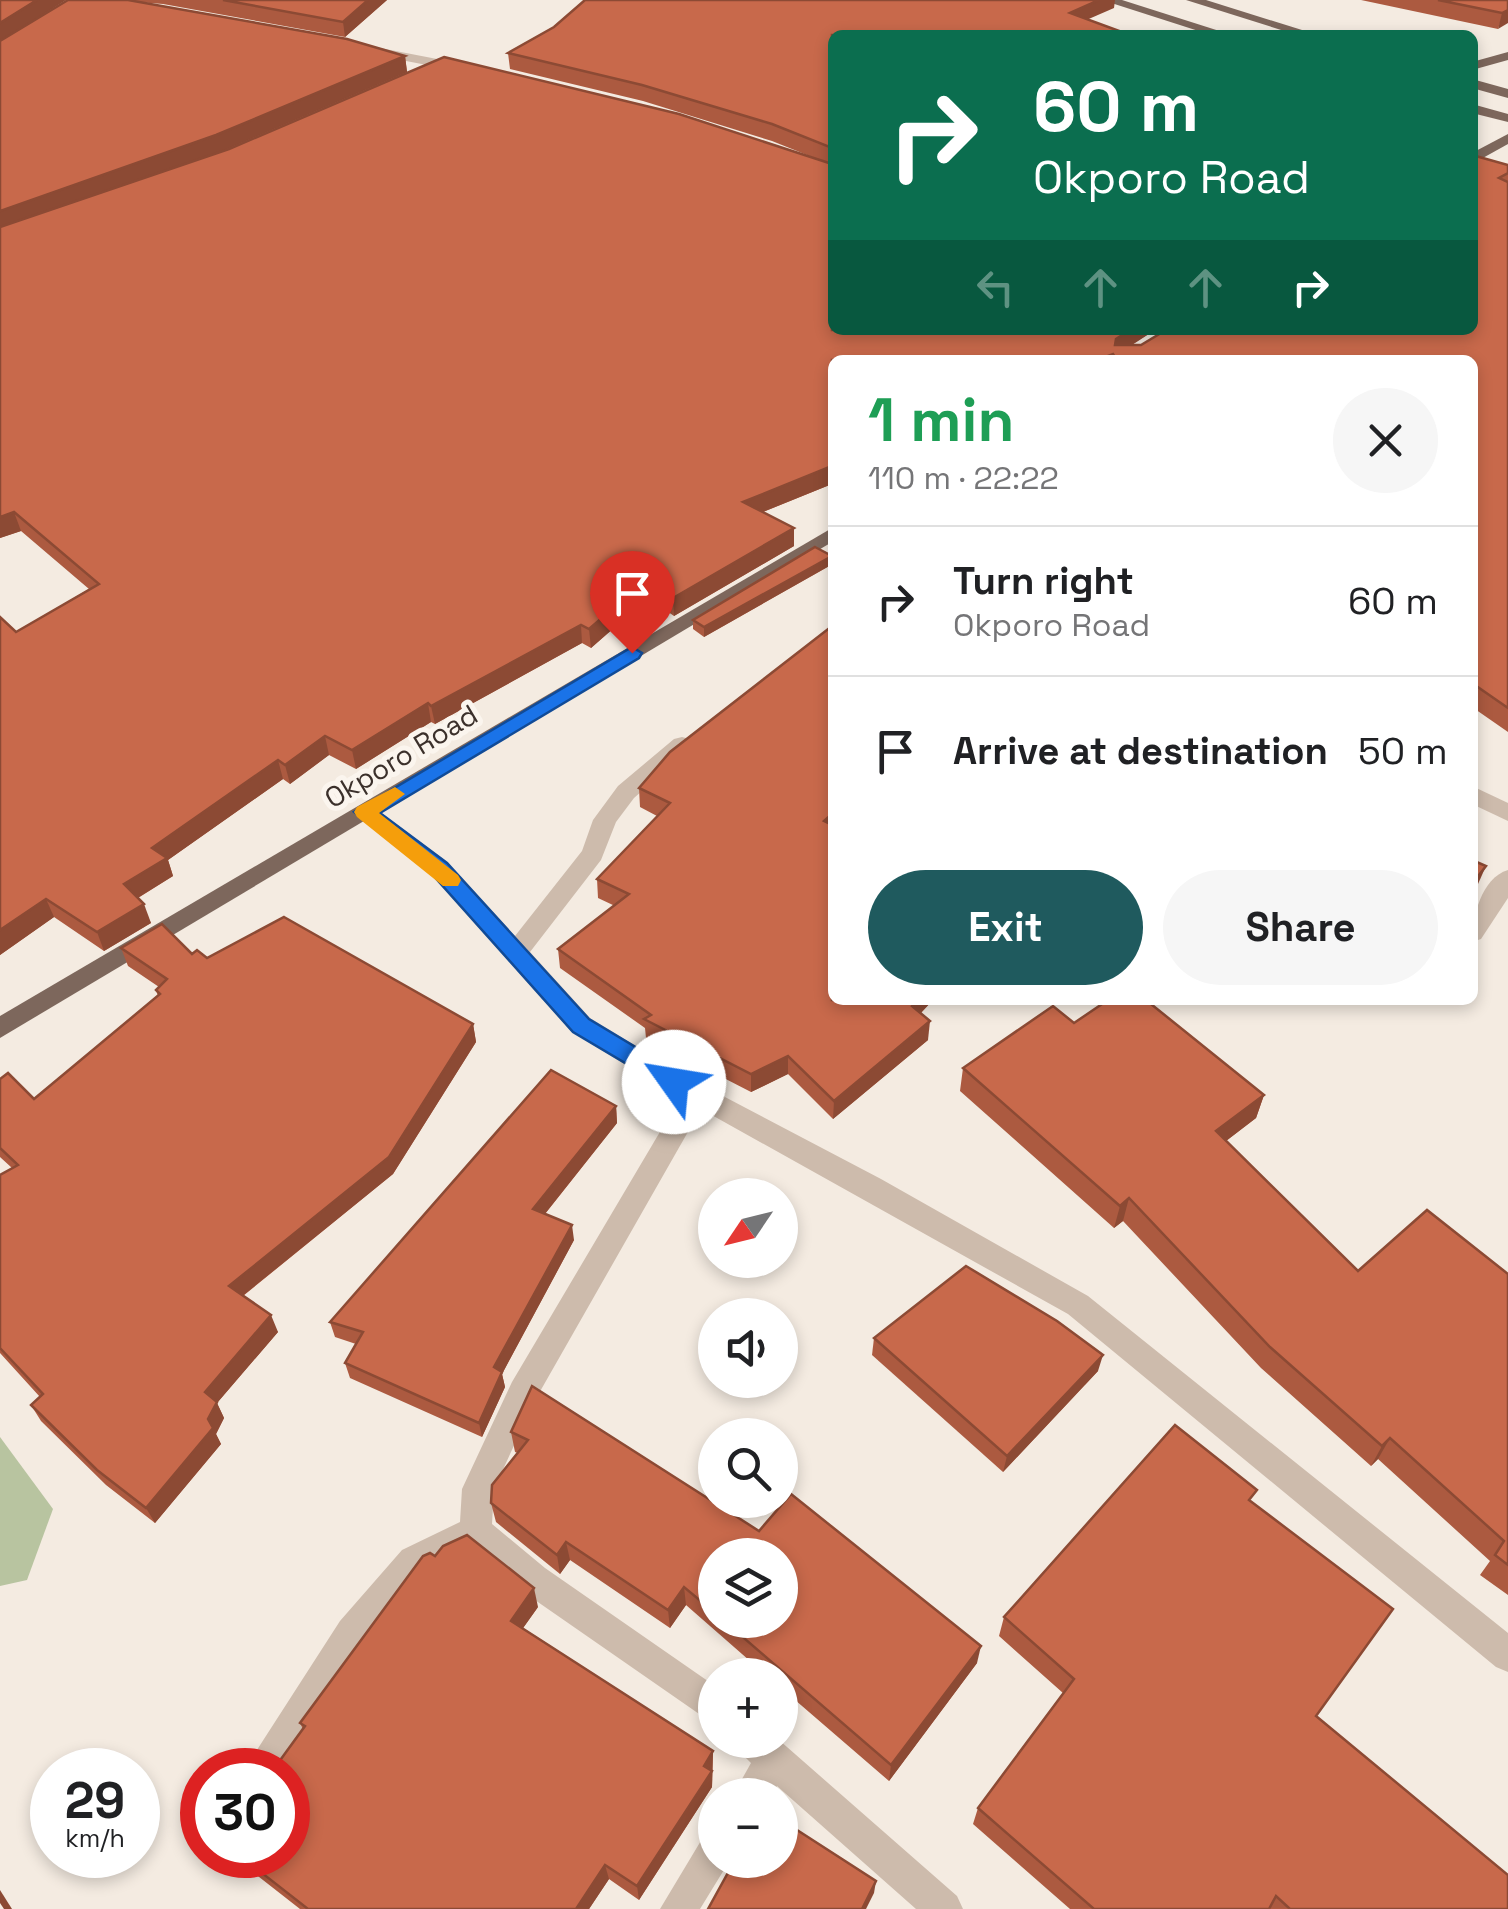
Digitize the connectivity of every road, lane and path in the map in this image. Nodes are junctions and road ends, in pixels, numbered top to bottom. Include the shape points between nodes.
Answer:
1 (1108, 0) edge
2 (1192, 0) edge
3 (1208, 30) edge
4 (1295, 30) edge
5 (353, 47) edge
6 (1508, 56) edge
7 (447, 64) junction
8 (1478, 64) edge
9 (484, 72) edge
10 (416, 78) edge
11 (1478, 85) edge
12 (1508, 94) edge
13 (1478, 110) edge
14 (1508, 118) edge
15 (1508, 138) edge
16 (1478, 156) edge
17 (828, 536) edge
18 (682, 744) edge
19 (1478, 797) edge
20 (364, 812) junction
21 (1508, 813) edge
22 (1508, 878) edge
23 (1478, 923) edge
24 (516, 952) junction
25 (0, 1028) edge
26 (696, 1094) junction
27 (476, 1530) junction
28 (1508, 1655) edge
29 (698, 1693) edge
30 (276, 1748) edge
31 (772, 1758) edge
32 (699, 1878) edge
33 (679, 1909) edge
34 (944, 1909) edge

1 - 3 main road
2 - 4 main road
5 - 7 street
6 - 8 main road
7 - 9 street
7 - 10 street
11 - 12 main road
13 - 14 main road
15 - 16 main road
17 - 20 main road, Okporo Road
18 - 24 street via 626,792 604,820 593,854
19 - 21 street
20 - 24 street via 439,868
20 - 25 main road, Okporo Road
22 - 23 street
24 - 26 street via 581,1025
26 - 27 street via 523,1392 478,1490
26 - 28 street via 1078,1305
27 - 29 street via 518,1571
27 - 30 street via 414,1561 352,1633
31 - 34 street
32 - 33 street

